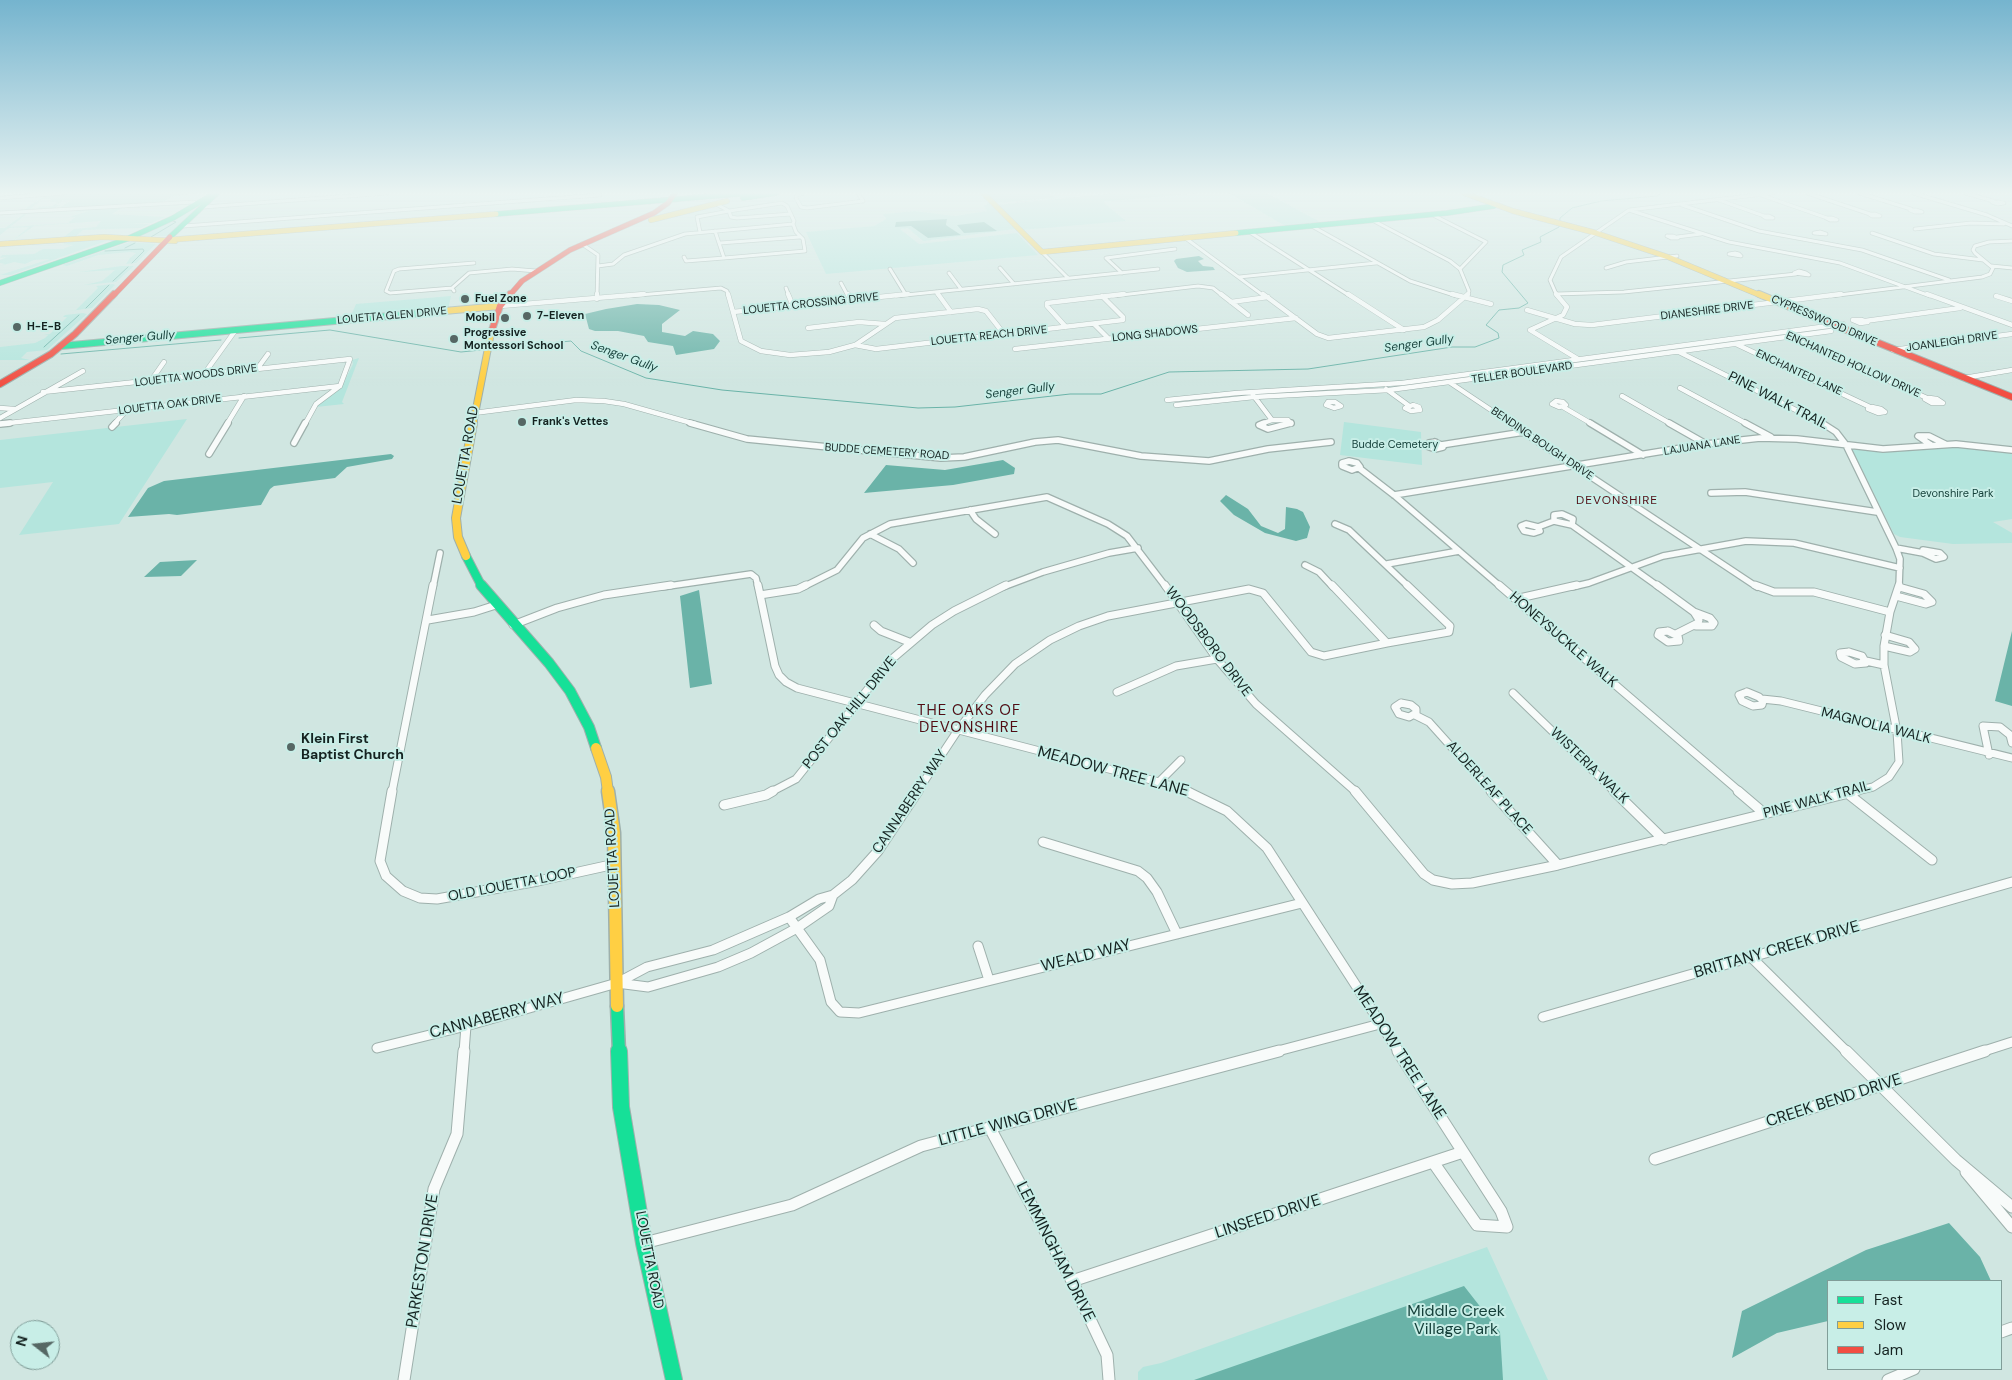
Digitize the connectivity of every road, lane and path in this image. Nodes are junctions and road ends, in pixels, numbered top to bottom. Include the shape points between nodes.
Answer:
1 (69, 257) edge
2 (73, 257) edge
3 (149, 257) edge
4 (559, 257) edge
5 (597, 257) edge
6 (621, 257) edge
7 (684, 257) dead end
8 (731, 257) edge
9 (1047, 257) edge
10 (1111, 257) edge
11 (1212, 257) edge
12 (1289, 257) edge
13 (1366, 257) edge
14 (1443, 257) edge
15 (1471, 257) edge
16 (1561, 257) edge
17 (1661, 257) edge
18 (1675, 257) edge
19 (1807, 257) edge
20 (1883, 257) edge
21 (1961, 257) edge
22 (1981, 257) edge
23 (724, 258) joint
24 (1984, 260) junction
25 (1450, 261) junction
26 (1467, 262) junction
27 (1376, 263) junction
28 (598, 266) junction
29 (1992, 267) junction
30 (1000, 268) dead end
31 (1606, 268) dead end
32 (890, 269) dead end
33 (1158, 269) dead end
34 (1460, 269) junction
35 (1309, 270) junction
36 (2012, 270) edge
37 (536, 271) junction
38 (469, 273) junction
39 (949, 273) dead end
40 (1122, 273) junction
41 (1796, 274) dead end
42 (1239, 277) junction
43 (1068, 278) junction
44 (1733, 281) junction
45 (1952, 281) junction
46 (0, 282) edge
47 (841, 283) dead end
48 (1014, 284) junction
49 (1905, 287) junction
50 (786, 288) dead end
51 (961, 289) junction
52 (936, 292) junction
53 (1556, 294) junction
54 (906, 295) junction
55 (1102, 296) junction
56 (1996, 296) dead end
57 (1268, 297) junction
58 (1466, 298) junction
59 (597, 299) junction
60 (851, 300) junction
61 (1231, 302) junction
62 (1784, 302) junction
63 (2012, 302) edge
64 (1491, 304) dead end
65 (500, 306) junction
66 (793, 306) junction
67 (1963, 308) junction
68 (1527, 310) dead end
69 (733, 312) junction
70 (951, 312) junction
71 (1248, 315) dead end
72 (1296, 318) junction
73 (1556, 319) junction
74 (1865, 321) dead end
75 (885, 324) junction
76 (1094, 324) junction
77 (2012, 325) edge
78 (1066, 327) junction
79 (1843, 327) junction
80 (808, 328) dead end
81 (1404, 330) junction
82 (235, 331) junction
83 (1780, 332) junction
84 (1004, 334) junction
85 (2012, 334) edge
86 (1107, 337) dead end
87 (1789, 337) junction
88 (1727, 339) junction
89 (1736, 344) junction
90 (855, 345) junction
91 (61, 346) junction
92 (1015, 349) dead end
93 (1904, 349) junction
94 (1892, 350) junction
95 (1679, 352) junction
96 (268, 354) dead end
97 (1578, 359) junction
98 (164, 362) dead end
99 (1587, 364) junction
100 (257, 369) junction
101 (2012, 370) edge
102 (84, 371) dead end
103 (204, 374) junction
104 (1442, 377) junction
105 (1969, 377) junction
106 (150, 382) junction
107 (1450, 382) junction
108 (0, 384) edge
109 (1381, 385) junction
110 (340, 386) junction
111 (1680, 388) dead end
112 (1322, 389) junction
113 (1388, 390) junction
114 (2012, 391) edge
115 (43, 392) junction
116 (1250, 392) junction
117 (1325, 394) junction
118 (244, 396) junction
119 (1622, 396) dead end
120 (1254, 397) junction
121 (2012, 397) edge
122 (1187, 398) junction
123 (1927, 398) dead end
124 (1167, 400) dead end
125 (1330, 402) dead end
126 (1192, 403) junction
127 (1176, 405) dead end
128 (1408, 405) dead end
129 (1563, 407) dead end
130 (1870, 407) dead end
131 (0, 408) edge
132 (14, 409) junction
133 (126, 411) junction
134 (474, 413) junction
135 (0, 418) edge
136 (1272, 420) junction
137 (0, 424) edge
138 (112, 427) dead end
139 (1524, 432) junction
140 (1771, 437) junction
141 (1331, 442) dead end
142 (294, 443) dead end
143 (1706, 444) junction
144 (1946, 444) junction
145 (1441, 445) dead end
146 (1846, 445) junction
147 (1931, 446) junction
148 (2012, 450) edge
149 (209, 454) dead end
150 (1643, 455) junction
151 (1577, 466) junction
152 (1359, 468) dead end
153 (1711, 493) dead end
154 (1394, 496) junction
155 (970, 510) junction
156 (1877, 512) junction
157 (1335, 524) dead end
158 (1538, 527) dead end
159 (870, 534) junction
160 (995, 534) dead end
161 (1138, 548) junction
162 (1896, 548) junction
163 (1700, 549) junction
164 (1459, 551) junction
165 (1923, 553) dead end
166 (440, 554) dead end
167 (912, 563) dead end
168 (1387, 564) junction
169 (1304, 565) dead end
170 (1632, 568) junction
171 (1900, 568) junction
172 (1899, 587) junction
173 (760, 596) junction
174 (1896, 596) junction
175 (1515, 599) junction
176 (1177, 601) junction
177 (496, 605) junction
178 (1694, 612) junction
179 (1890, 612) junction
180 (428, 620) junction
181 (514, 625) junction
182 (874, 626) dead end
183 (1696, 626) junction
184 (1676, 634) dead end
185 (1885, 635) junction
186 (909, 642) junction
187 (1387, 644) junction
188 (1884, 646) junction
189 (1217, 659) junction
190 (1866, 661) dead end
191 (1884, 665) junction
192 (1117, 692) dead end
193 (1513, 693) dead end
194 (1762, 699) dead end
195 (855, 704) junction
196 (1415, 715) dead end
197 (958, 730) junction
198 (1897, 732) junction
199 (2012, 743) edge
200 (1989, 755) junction
201 (2012, 758) edge
202 (1181, 760) dead end
203 (1159, 782) junction
204 (1847, 793) junction
205 (724, 805) dead end
206 (1765, 814) junction
207 (1384, 823) joint
208 (1664, 840) junction
209 (1043, 842) dead end
210 (1932, 860) dead end
211 (615, 864) junction
212 (1558, 865) junction
213 (2012, 882) edge
214 (833, 896) junction
215 (1302, 903) junction
216 (789, 917) junction
217 (797, 928) junction
218 (1177, 934) junction
219 (978, 946) dead end
220 (1751, 957) junction
221 (989, 980) junction
222 (617, 983) junction
223 (1542, 1017) dead end
224 (1380, 1024) junction
225 (466, 1026) junction
226 (2012, 1042) edge
227 (377, 1048) dead end
228 (1881, 1086) junction
229 (990, 1128) junction
230 (1463, 1152) junction
231 (1654, 1158) dead end
232 (1956, 1160) junction
233 (1433, 1162) junction
234 (2012, 1207) edge
235 (2012, 1227) edge
236 (644, 1243) junction
237 (1072, 1281) junction
238 (1912, 1370) edge
239 (404, 1380) edge
240 (674, 1380) edge
241 (1109, 1380) edge
242 (1888, 1380) edge

1 - 46 main road
2 - 46 main road
3 - 91 main road
4 - 37 main road, LOUETTA ROAD
5 - 28 street
6 - 28 street via 613,264
7 - 23 street via 686,262
8 - 23 street
9 - 43 street
10 - 40 street via 1106,258
11 - 42 street
12 - 35 street
13 - 27 street
14 - 25 street
15 - 26 street
16 - 53 street via 1550,280
17 - 31 street
18 - 44 main road, CYPRESSWOOD DRIVE
19 - 49 street via 1834,262
20 - 45 street
21 - 24 street
22 - 24 street
24 - 29 street
25 - 26 street
25 - 34 street
26 - 34 street
27 - 35 street
27 - 58 street via 1415,283
28 - 59 street
29 - 36 street
29 - 45 street, DIANESHIRE DRIVE via 1992,272 1985,276
30 - 48 street
32 - 54 street
33 - 40 street, LOUETTA CROSSING DRIVE
34 - 58 street via 1469,291
35 - 42 street
35 - 81 street
37 - 38 street
37 - 65 main road, LOUETTA ROAD via 522,281
38 - 38 street via 453,290 386,291 394,271 400,268 474,263
39 - 51 street
40 - 43 street, LOUETTA CROSSING DRIVE
41 - 44 street
42 - 57 street
43 - 48 street, LOUETTA CROSSING DRIVE
44 - 53 street via 1624,292
44 - 62 main road, CYPRESSWOOD DRIVE
45 - 49 street, DIANESHIRE DRIVE
47 - 60 street
48 - 51 street, LOUETTA CROSSING DRIVE
49 - 62 street, DIANESHIRE DRIVE
49 - 67 street
50 - 66 street
51 - 52 street, LOUETTA CROSSING DRIVE
52 - 54 street, LOUETTA CROSSING DRIVE
52 - 70 street
53 - 73 street via 1567,308
54 - 60 street, LOUETTA CROSSING DRIVE
55 - 61 street via 1202,286 1212,287
55 - 76 street, LOUETTA REACH DRIVE via 1123,316 1123,320
55 - 78 street via 1047,303
56 - 63 street
57 - 61 street
57 - 72 street
58 - 64 street
58 - 81 street via 1433,323
59 - 65 street, LOUETTA GLEN DRIVE
59 - 69 street, LOUETTA GLEN DRIVE via 723,289 727,291
60 - 66 street, LOUETTA CROSSING DRIVE
61 - 71 street
62 - 73 street, DIANESHIRE DRIVE via 1592,325
62 - 79 main road, CYPRESSWOOD DRIVE
65 - 82 main road, LOUETTA GLEN DRIVE
65 - 134 main road, LOUETTA ROAD via 494,320
66 - 69 street, LOUETTA CROSSING DRIVE
67 - 74 street
67 - 77 street
68 - 73 street, DIANESHIRE DRIVE
69 - 90 street via 741,341 762,351 807,355
70 - 75 street via 899,317
70 - 84 street via 983,310
72 - 81 street via 1328,338
72 - 92 street, LONG SHADOWS
73 - 97 street via 1530,331
75 - 80 street via 859,322
75 - 90 street
76 - 78 street, LOUETTA REACH DRIVE
76 - 86 street
78 - 84 street, LOUETTA REACH DRIVE
79 - 83 street, TELLER BOULEVARD
79 - 87 street, TELLER BOULEVARD
79 - 93 main road, CYPRESSWOOD DRIVE
79 - 94 main road, CYPRESSWOOD DRIVE
82 - 91 main road, LOUETTA GLEN DRIVE
82 - 103 street
83 - 87 street, ENCHANTED HOLLOW DRIVE
83 - 88 street, TELLER BOULEVARD
84 - 90 street, LOUETTA REACH DRIVE via 876,349
85 - 93 street, JOANLEIGH DRIVE
87 - 89 street, TELLER BOULEVARD
87 - 123 street, ENCHANTED HOLLOW DRIVE
88 - 89 street, ENCHANTED LANE
88 - 97 street, TELLER BOULEVARD
89 - 95 street, TELLER BOULEVARD
89 - 130 street, ENCHANTED LANE
91 - 108 main road
93 - 94 street, JOANLEIGH DRIVE
93 - 105 main road, CYPRESSWOOD DRIVE
94 - 105 main road, CYPRESSWOOD DRIVE
95 - 99 street, TELLER BOULEVARD
95 - 146 street, PINE WALK TRAIL via 1826,425
96 - 100 street
97 - 99 street
97 - 104 street, TELLER BOULEVARD
98 - 106 street
99 - 107 street, TELLER BOULEVARD
100 - 103 street, LOUETTA WOODS DRIVE
100 - 110 street, LOUETTA WOODS DRIVE via 350,359
101 - 105 street
102 - 115 street
103 - 106 street, LOUETTA WOODS DRIVE
104 - 107 street, BENDING BOUGH DRIVE
104 - 109 street, TELLER BOULEVARD
105 - 114 main road, CYPRESSWOOD DRIVE
105 - 121 main road, CYPRESSWOOD DRIVE
106 - 115 street, LOUETTA WOODS DRIVE
107 - 113 street, TELLER BOULEVARD
107 - 139 street, BENDING BOUGH DRIVE
109 - 112 street, TELLER BOULEVARD
109 - 113 street
110 - 118 street, LOUETTA OAK DRIVE
110 - 142 street via 316,404
111 - 140 street
112 - 116 street, TELLER BOULEVARD
112 - 117 street
113 - 117 street, TELLER BOULEVARD
113 - 128 street
115 - 132 street
116 - 120 street
116 - 122 street, TELLER BOULEVARD
117 - 120 street, TELLER BOULEVARD
117 - 125 street
118 - 133 street, LOUETTA OAK DRIVE
118 - 149 street
119 - 143 street
120 - 126 street, TELLER BOULEVARD
120 - 136 street
122 - 124 street, TELLER BOULEVARD
122 - 126 street
126 - 127 street, TELLER BOULEVARD
129 - 150 street
131 - 132 street
132 - 135 street
133 - 137 street, LOUETTA OAK DRIVE
133 - 138 street
134 - 141 street, BUDDE CEMETERY ROAD via 576,400 604,400 747,439 941,458 964,457 1058,440 1151,458 1209,461
134 - 177 main road, LOUETTA ROAD via 457,506 458,537 476,579
136 - 136 street via 1288,420 1292,424 1268,429 1259,425
139 - 145 street
139 - 151 street, BENDING BOUGH DRIVE
140 - 143 street, LAJUANA LANE
140 - 146 street, LAJUANA LANE
143 - 150 street, LAJUANA LANE
144 - 147 street, LAJUANA LANE
144 - 147 street via 1929,436 1918,436
144 - 148 street, LAJUANA LANE
146 - 147 street, LAJUANA LANE via 1894,450
146 - 156 street, PINE WALK TRAIL
150 - 151 street, LAJUANA LANE
151 - 154 street, LAJUANA LANE
151 - 163 street, BENDING BOUGH DRIVE
152 - 154 street, HONEYSUCKLE WALK
153 - 156 street via 1770,495
154 - 164 street, HONEYSUCKLE WALK
155 - 159 street via 900,522
155 - 160 street
155 - 161 street, WOODSBORO DRIVE via 1047,497 1119,530
156 - 162 street, PINE WALK TRAIL
157 - 168 street via 1349,530
158 - 170 street via 1554,521 1572,524
159 - 167 street via 899,549
159 - 173 street via 857,544 837,570 824,578 798,589
161 - 176 street, WOODSBORO DRIVE
161 - 186 street, POST OAK HILL DRIVE via 1074,562 1007,585 954,611
162 - 165 street
162 - 171 street, PINE WALK TRAIL
163 - 170 street via 1663,556
163 - 171 street via 1746,540 1777,541
163 - 179 street, BENDING BOUGH DRIVE via 1768,591 1814,592
164 - 168 street
164 - 175 street, HONEYSUCKLE WALK
166 - 180 street, OLD LOUETTA LOOP
168 - 187 street via 1450,626 1449,632
169 - 187 street via 1319,572
170 - 175 street via 1574,588
170 - 178 street
171 - 172 street, PINE WALK TRAIL
172 - 174 street, PINE WALK TRAIL
172 - 174 street via 1924,594 1932,602 1926,604
173 - 181 street, MEADOW TREE LANE via 756,578 751,574 716,578 604,595 557,608
173 - 195 street, MEADOW TREE LANE via 779,675 797,688
174 - 179 street, PINE WALK TRAIL
175 - 206 street, HONEYSUCKLE WALK
176 - 187 street, CANNABERRY WAY via 1249,589 1263,593 1311,652 1324,656
176 - 189 street, WOODSBORO DRIVE
176 - 197 street, CANNABERRY WAY via 1108,616 1050,640 1015,664 984,695
177 - 180 street
177 - 181 main road, LOUETTA ROAD
178 - 183 street via 1699,620
178 - 183 street via 1714,623 1712,626
179 - 185 street, PINE WALK TRAIL
180 - 211 street, OLD LOUETTA LOOP via 380,852 386,876 403,892 437,899
181 - 211 main road, LOUETTA ROAD via 570,691 589,727 606,777
182 - 186 street
183 - 184 street
185 - 188 street, PINE WALK TRAIL
185 - 188 street via 1909,642 1915,649 1910,652
186 - 195 street, POST OAK HILL DRIVE via 882,669
188 - 191 street, PINE WALK TRAIL
189 - 192 street via 1176,666
189 - 207 street, WOODSBORO DRIVE via 1256,704 1350,785
190 - 191 street
191 - 198 street, PINE WALK TRAIL
193 - 208 street, WISTERIA WALK
194 - 198 street, MAGNOLIA WALK
195 - 197 street, MEADOW TREE LANE
195 - 205 street, POST OAK HILL DRIVE via 796,779 766,795
196 - 212 street, ALDERLEAF PLACE via 1429,722
197 - 203 street, MEADOW TREE LANE
197 - 214 street, CANNABERRY WAY via 878,851
198 - 200 street, MAGNOLIA WALK
198 - 204 street, PINE WALK TRAIL via 1900,754 1896,769 1873,787
199 - 200 street via 2010,735 2000,727 1983,726
200 - 201 street, MAGNOLIA WALK
202 - 203 street
203 - 215 street, MEADOW TREE LANE via 1197,795 1240,821 1266,848
204 - 206 street, PINE WALK TRAIL
204 - 210 street
206 - 208 street, PINE WALK TRAIL
207 - 212 street, PINE WALK TRAIL via 1424,874 1433,880 1452,884 1472,883
208 - 212 street, PINE WALK TRAIL
209 - 218 street via 1138,871 1157,892
211 - 222 main road, LOUETTA ROAD
213 - 220 street, BRITTANY CREEK DRIVE
214 - 216 street, CANNABERRY WAY via 819,899
214 - 217 street, CANNABERRY WAY via 828,906
215 - 218 street, WEALD WAY
215 - 224 street, MEADOW TREE LANE
216 - 217 street
216 - 222 street, CANNABERRY WAY via 713,950 647,968
217 - 221 street, WEALD WAY via 820,960 831,1002 840,1012 859,1013
217 - 222 street, CANNABERRY WAY via 751,953 680,979 648,987
218 - 221 street, WEALD WAY
219 - 221 street
220 - 223 street, BRITTANY CREEK DRIVE
220 - 228 street
222 - 225 street, CANNABERRY WAY
222 - 236 main road, LOUETTA ROAD via 621,1107
224 - 229 street, LITTLE WING DRIVE
224 - 230 street, MEADOW TREE LANE
225 - 227 street, CANNABERRY WAY
225 - 239 street, PARKESTON DRIVE via 457,1134 434,1189
226 - 228 street, CREEK BEND DRIVE
228 - 231 street, CREEK BEND DRIVE
228 - 232 street
229 - 236 street, LITTLE WING DRIVE via 921,1146 792,1205
229 - 237 street, LEMMINGHAM DRIVE
230 - 233 street, LINSEED DRIVE
230 - 233 street, MEADOW TREE LANE via 1501,1210 1507,1227 1477,1225
232 - 234 street
232 - 235 street
233 - 237 street, LINSEED DRIVE
236 - 240 main road, LOUETTA ROAD
237 - 241 street, LEMMINGHAM DRIVE via 1107,1355
238 - 242 street

